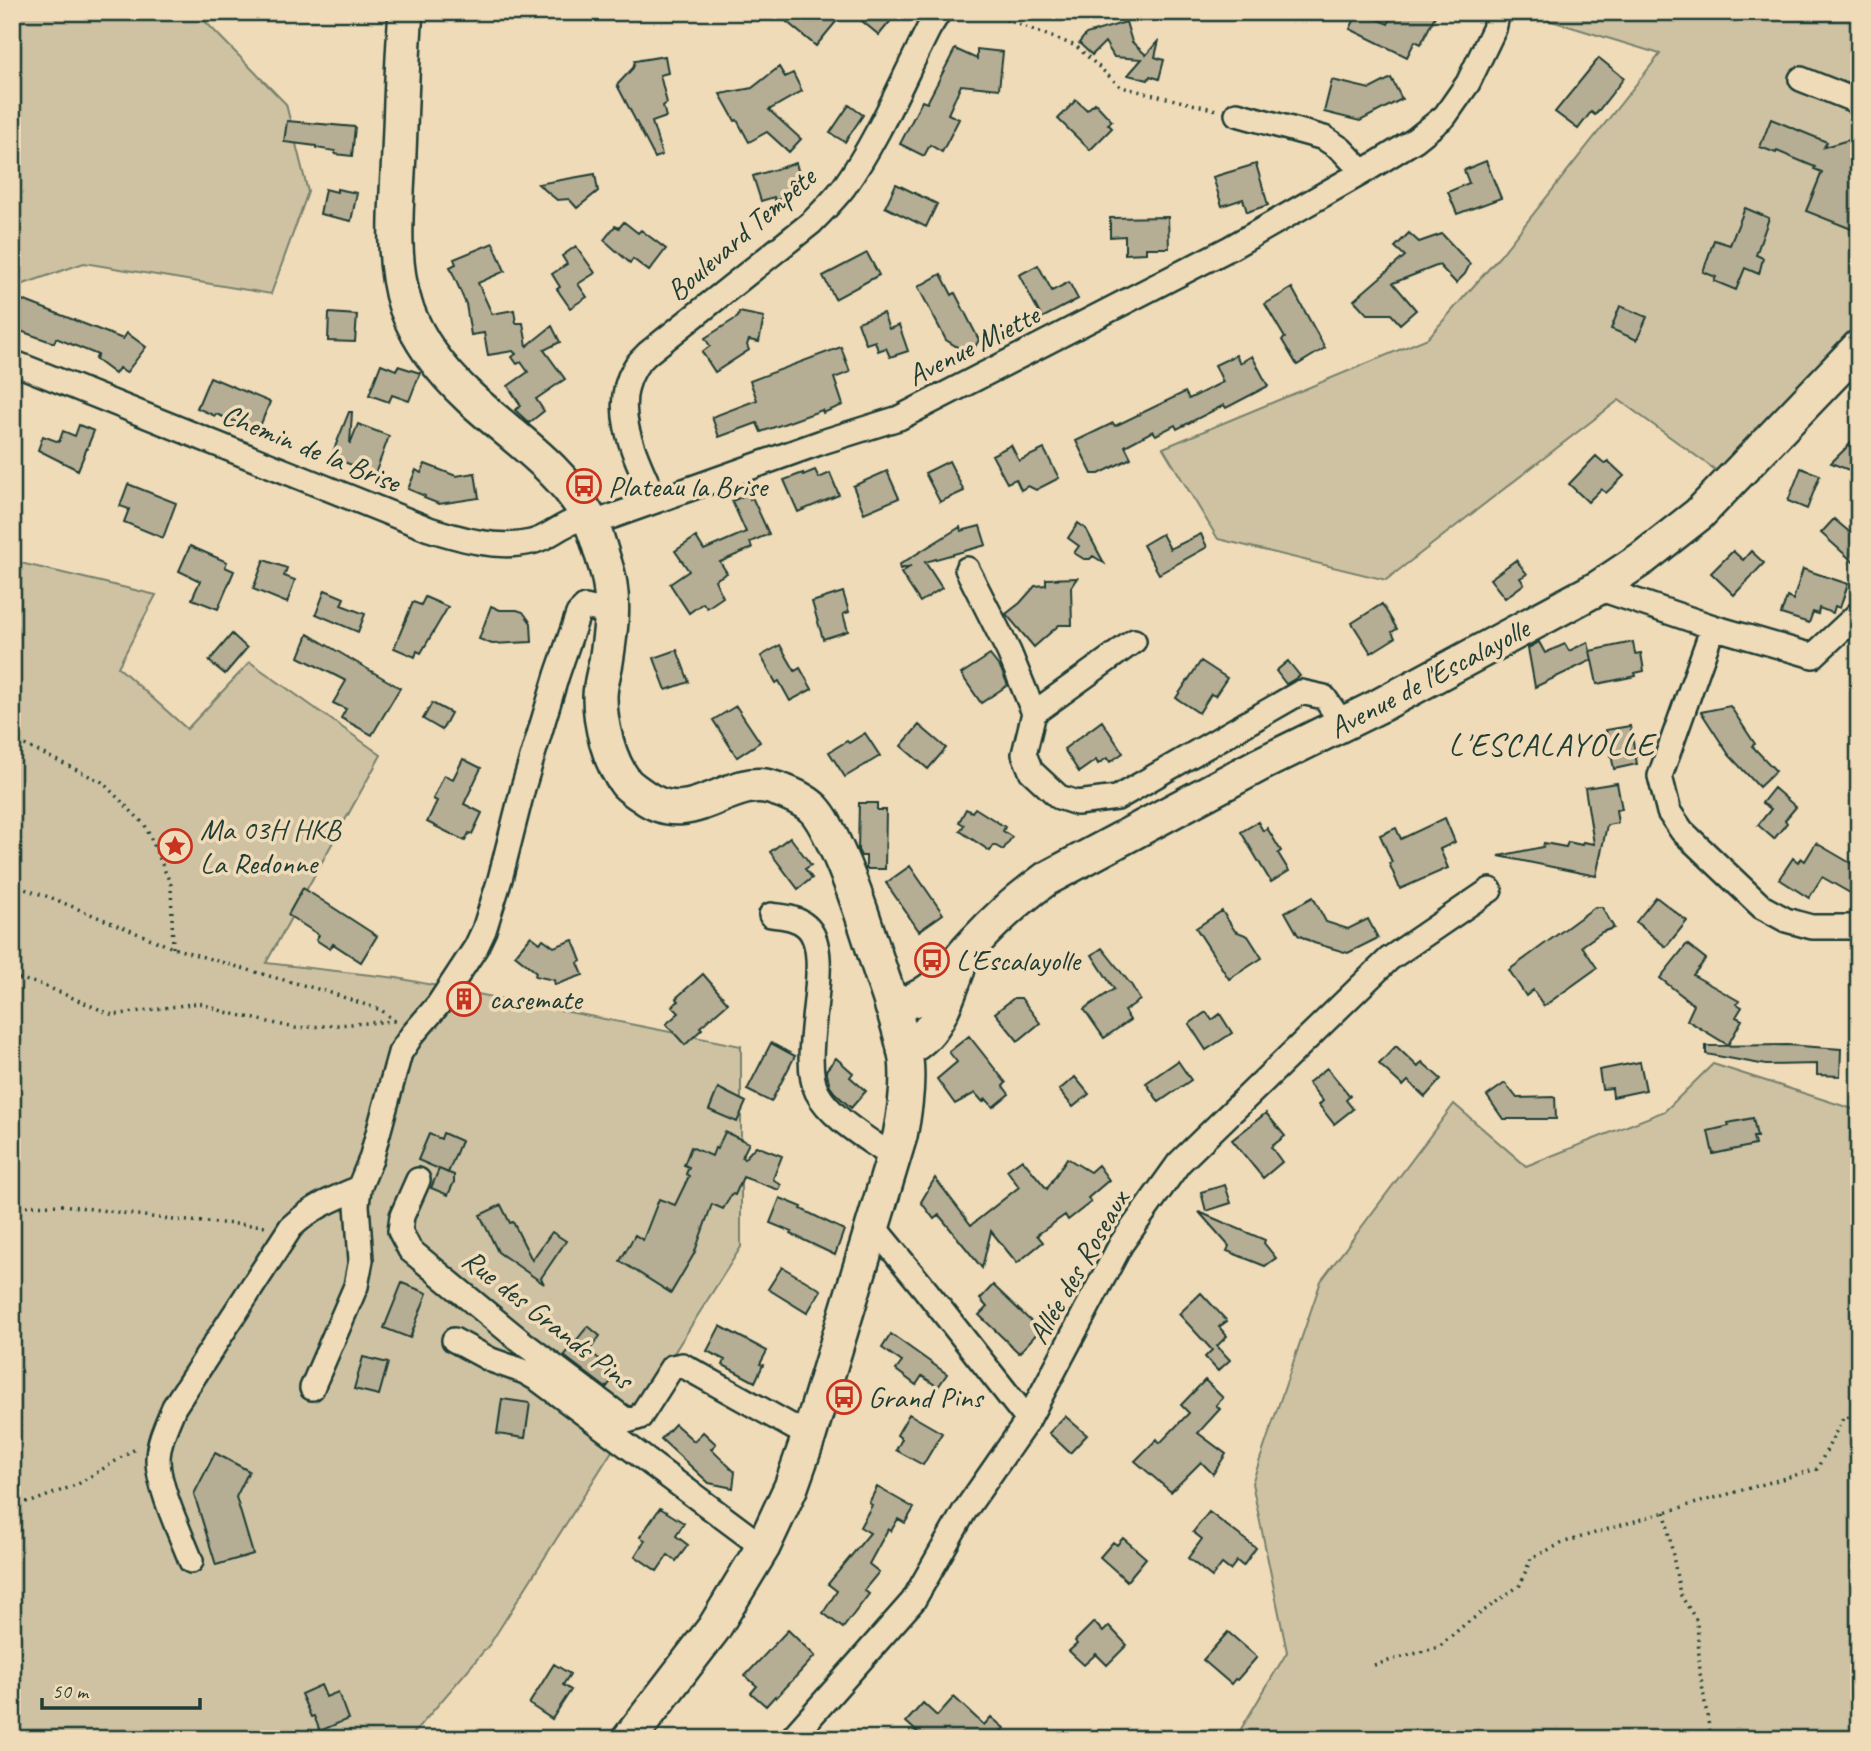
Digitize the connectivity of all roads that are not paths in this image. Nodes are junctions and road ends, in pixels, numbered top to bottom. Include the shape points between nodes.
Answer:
1 (406, 12) edge
2 (939, 12) edge
3 (1498, 12) edge
4 (1801, 79) dead end
5 (1859, 103) edge
6 (1237, 114) road end
7 (1363, 172) junction
8 (1859, 347) edge
9 (12, 362) edge
10 (655, 500) junction
11 (590, 521) junction
12 (967, 569) dead end
13 (1598, 588) junction
14 (612, 613) junction
15 (1859, 614) edge
16 (1713, 626) junction
17 (1134, 641) dead end
18 (1034, 713) junction
19 (1343, 724) junction
20 (1490, 890) dead end
21 (771, 915) dead end
22 (1859, 927) edge
23 (962, 957) junction
24 (892, 1007) junction
25 (904, 1050) junction
26 (894, 1158) junction
27 (418, 1180) dead end
28 (359, 1188) junction
29 (873, 1226) junction
30 (454, 1339) dead end
31 (312, 1388) dead end
32 (1028, 1420) junction
33 (808, 1436) junction
34 (763, 1547) junction
35 (191, 1561) dead end
36 (629, 1739) edge
37 (791, 1739) edge

1 - 11 street via 397,244 406,307 437,363 560,477
2 - 10 street, Boulevard Tempête via 843,188 811,223 635,367 626,386 626,426
3 - 7 street, Avenue Miette via 1468,83 1445,116
4 - 5 street
6 - 7 street via 1324,138
7 - 10 street, Avenue Miette via 1230,248 899,418
8 - 13 street, Avenue de l'Escalayolle via 1699,514
9 - 11 street, Chemin de la Brise via 446,535 513,545 546,537 575,521
10 - 11 street, Avenue Miette
11 - 14 street via 607,570
12 - 18 street
13 - 16 street
13 - 19 street, Avenue de l'Escalayolle
14 - 24 street via 600,695 610,755 628,785 652,803 674,808 766,786 812,806 844,865
14 - 28 street via 586,607 578,614 484,930 438,1005 403,1028 371,1159
15 - 16 street via 1812,656
16 - 22 street via 1660,776 1669,812 1682,831 1762,906 1812,928
17 - 18 street
18 - 19 street via 1024,754 1031,771 1059,797 1077,803 1116,798 1301,692 1324,697
19 - 23 street, Avenue de l'Escalayolle via 1046,879 1014,903
20 - 32 street, Allée des Roseaux via 1389,959 1179,1163 1121,1244
21 - 26 street via 798,920 816,940 811,1069 817,1091 839,1118
23 - 24 street, Avenue de l'Escalayolle via 927,993
23 - 25 street, Avenue de l'Escalayolle via 940,1016 916,1045
24 - 25 street
25 - 26 street via 905,1115
26 - 29 street
27 - 33 street, Rue des Grands Pins via 400,1231 410,1250 523,1343 627,1420 640,1417 672,1367 682,1365
28 - 31 street via 361,1261 356,1286
28 - 35 street via 323,1203 291,1227 174,1407 158,1460 161,1484
29 - 32 street
29 - 33 street
30 - 34 street via 539,1380
32 - 37 street, Allée des Roseaux via 964,1512 913,1601
33 - 34 street
34 - 36 street via 713,1628

